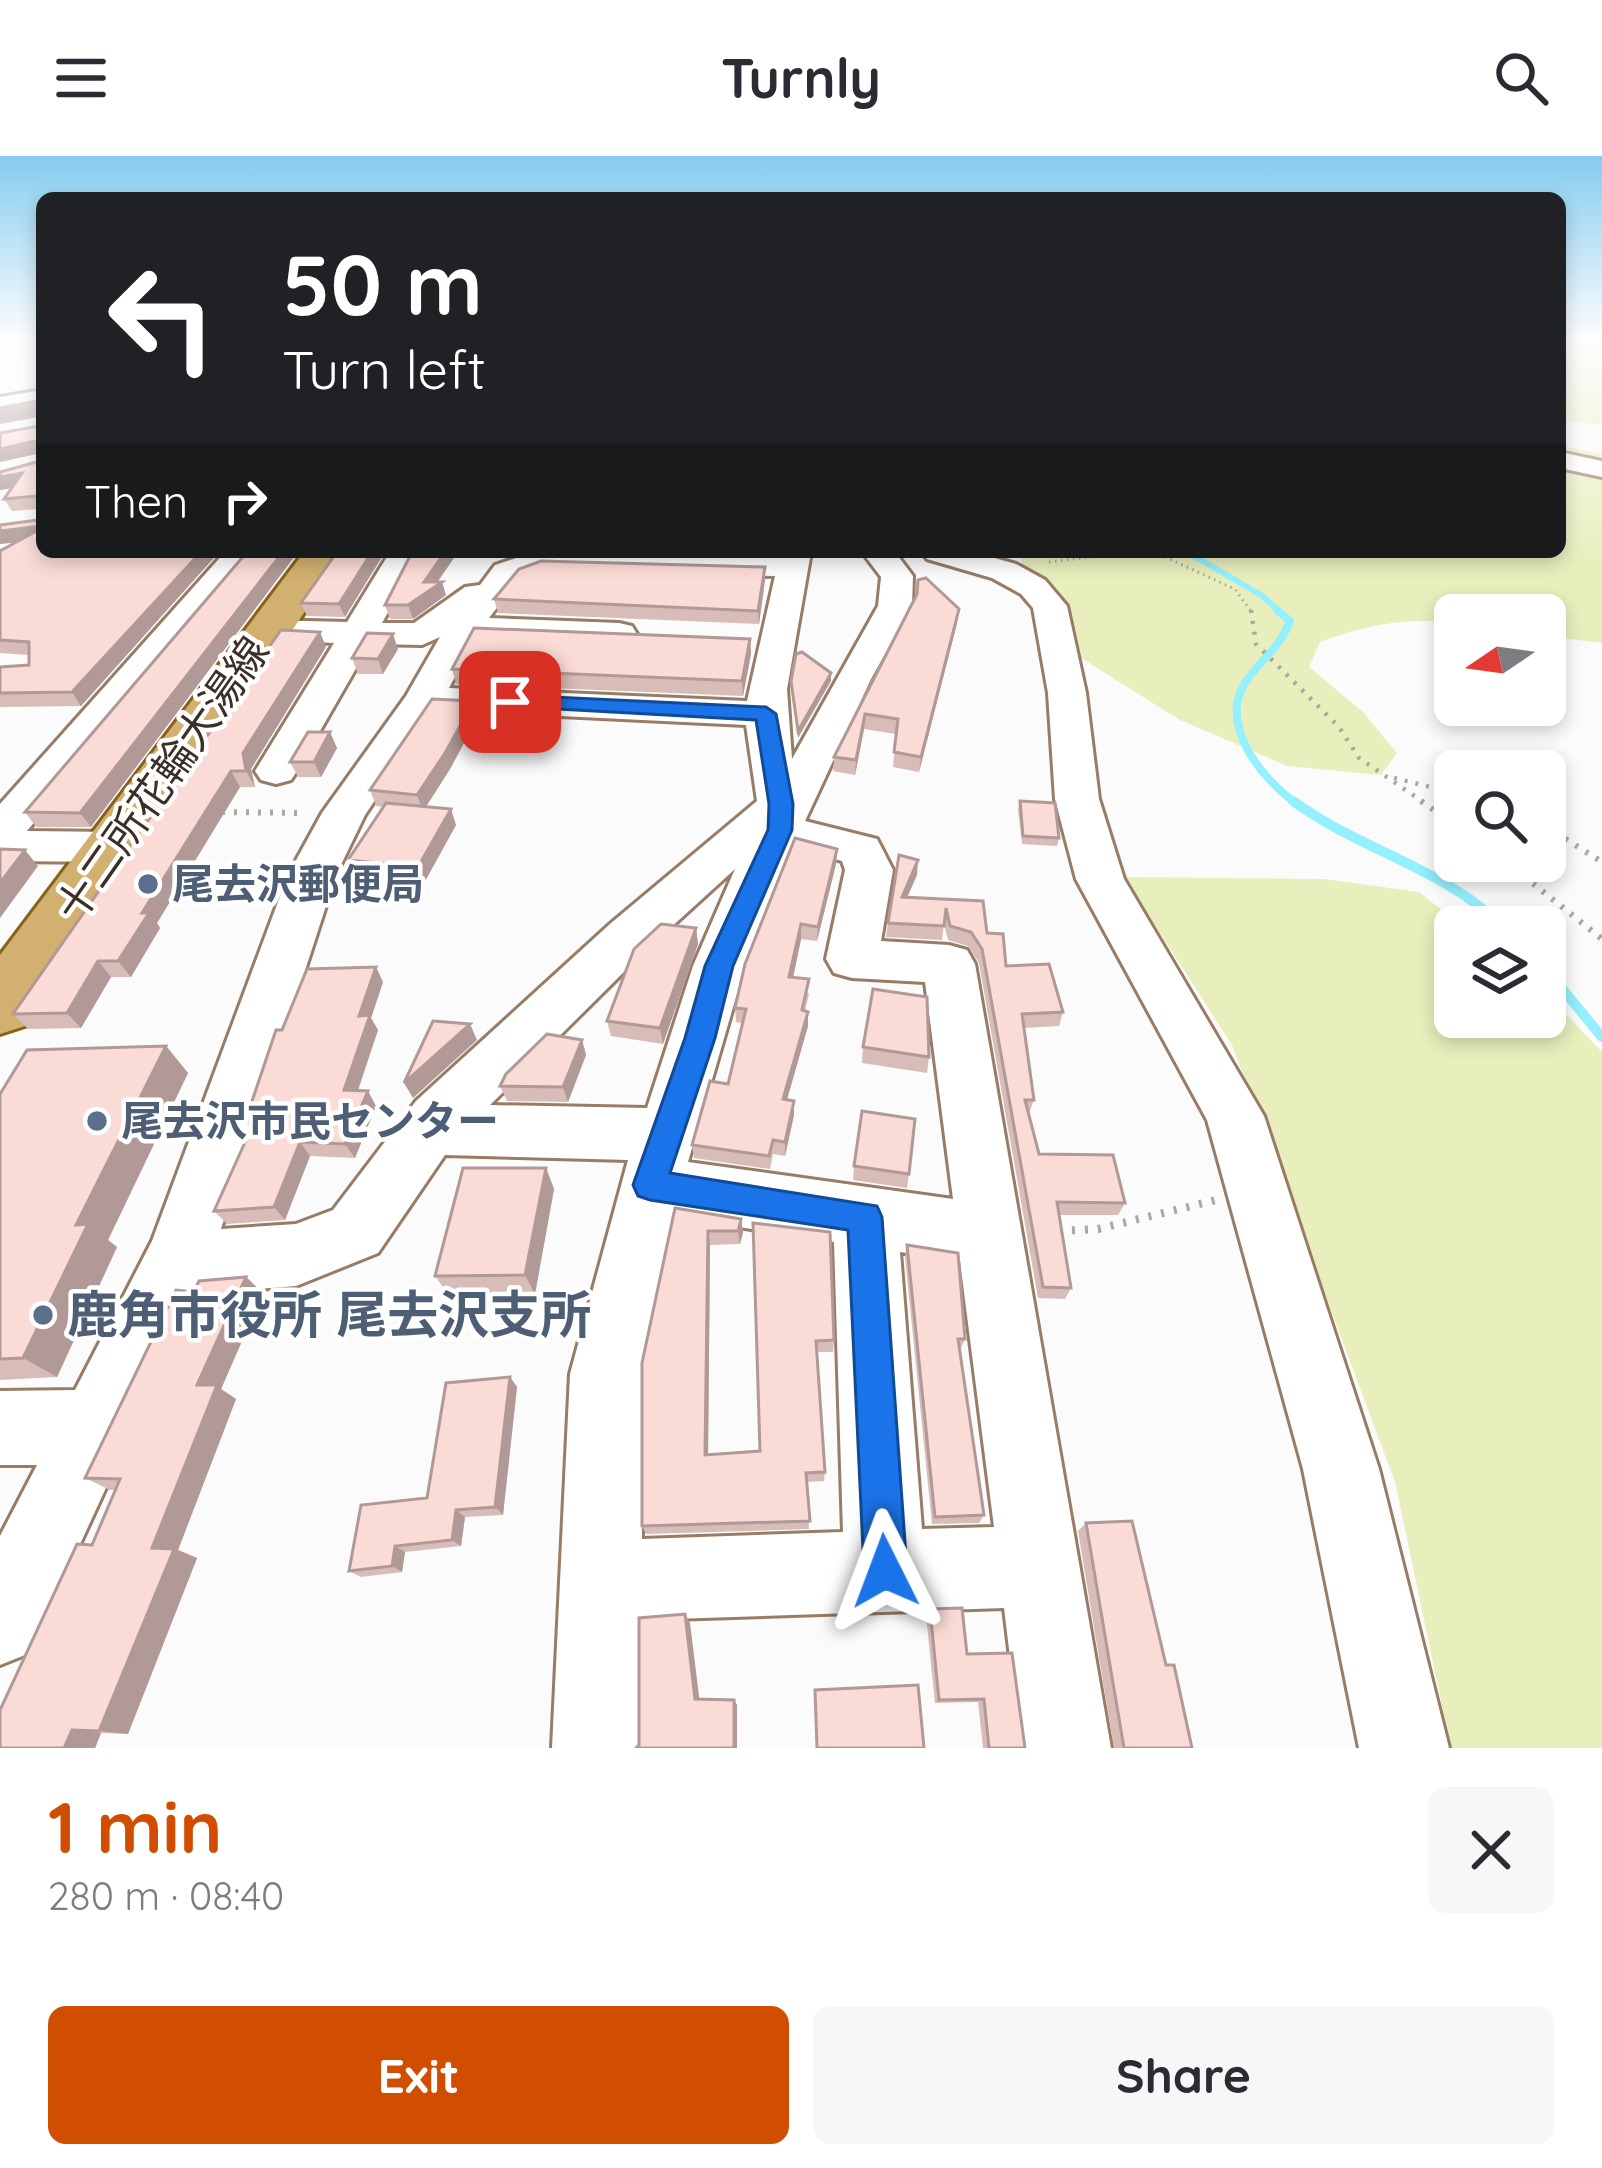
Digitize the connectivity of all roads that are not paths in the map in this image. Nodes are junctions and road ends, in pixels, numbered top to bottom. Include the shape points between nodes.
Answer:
1 (1566, 461) edge
2 (1602, 469) edge
3 (237, 558) edge
4 (321, 558) edge
5 (402, 558) edge
6 (883, 558) edge
7 (959, 558) edge
8 (794, 560) edge
9 (507, 572) junction
10 (464, 627) junction
11 (267, 631) junction
12 (358, 632) junction
13 (655, 635) edge
14 (424, 698) junction
15 (766, 714) junction
16 (276, 771) dead end
17 (781, 817) junction
18 (127, 829) junction
19 (0, 832) edge
20 (0, 846) edge
21 (0, 1007) edge
22 (429, 1129) junction
23 (658, 1160) junction
24 (865, 1217) junction
25 (989, 1235) junction
26 (175, 1264) junction
27 (95, 1427) junction
28 (0, 1428) edge
29 (1036, 1566) junction
30 (885, 1571) junction
31 (603, 1581) junction
32 (0, 1623) edge
33 (597, 1748) edge
34 (1066, 1748) edge
35 (1404, 1748) edge

1 - 2 street
3 - 19 street
4 - 11 main road, 十二所花輪大湯線
5 - 12 street
6 - 17 street via 897,576 895,606
7 - 35 street via 1004,571 1050,606 1077,799 1100,879 1234,1116 1341,1469
8 - 9 street via 540,560
8 - 15 street via 763,640
9 - 10 street
9 - 12 street via 422,634
10 - 13 street
10 - 14 street
11 - 12 street
11 - 18 main road, 十二所花輪大湯線
12 - 16 street
14 - 15 street
14 - 26 street via 344,813 312,875
15 - 17 street
17 - 22 street via 628,937
17 - 23 street via 719,966
17 - 25 street via 861,850 869,870 852,958 949,964
18 - 20 street
18 - 21 main road, 十二所花輪大湯線
22 - 23 street
22 - 26 street via 355,1232 296,1256
23 - 24 street
23 - 31 street via 606,1374
24 - 25 street
24 - 30 street
25 - 29 street
26 - 27 street
27 - 28 street
27 - 32 street
29 - 30 street
29 - 34 street
30 - 31 street
31 - 33 street

